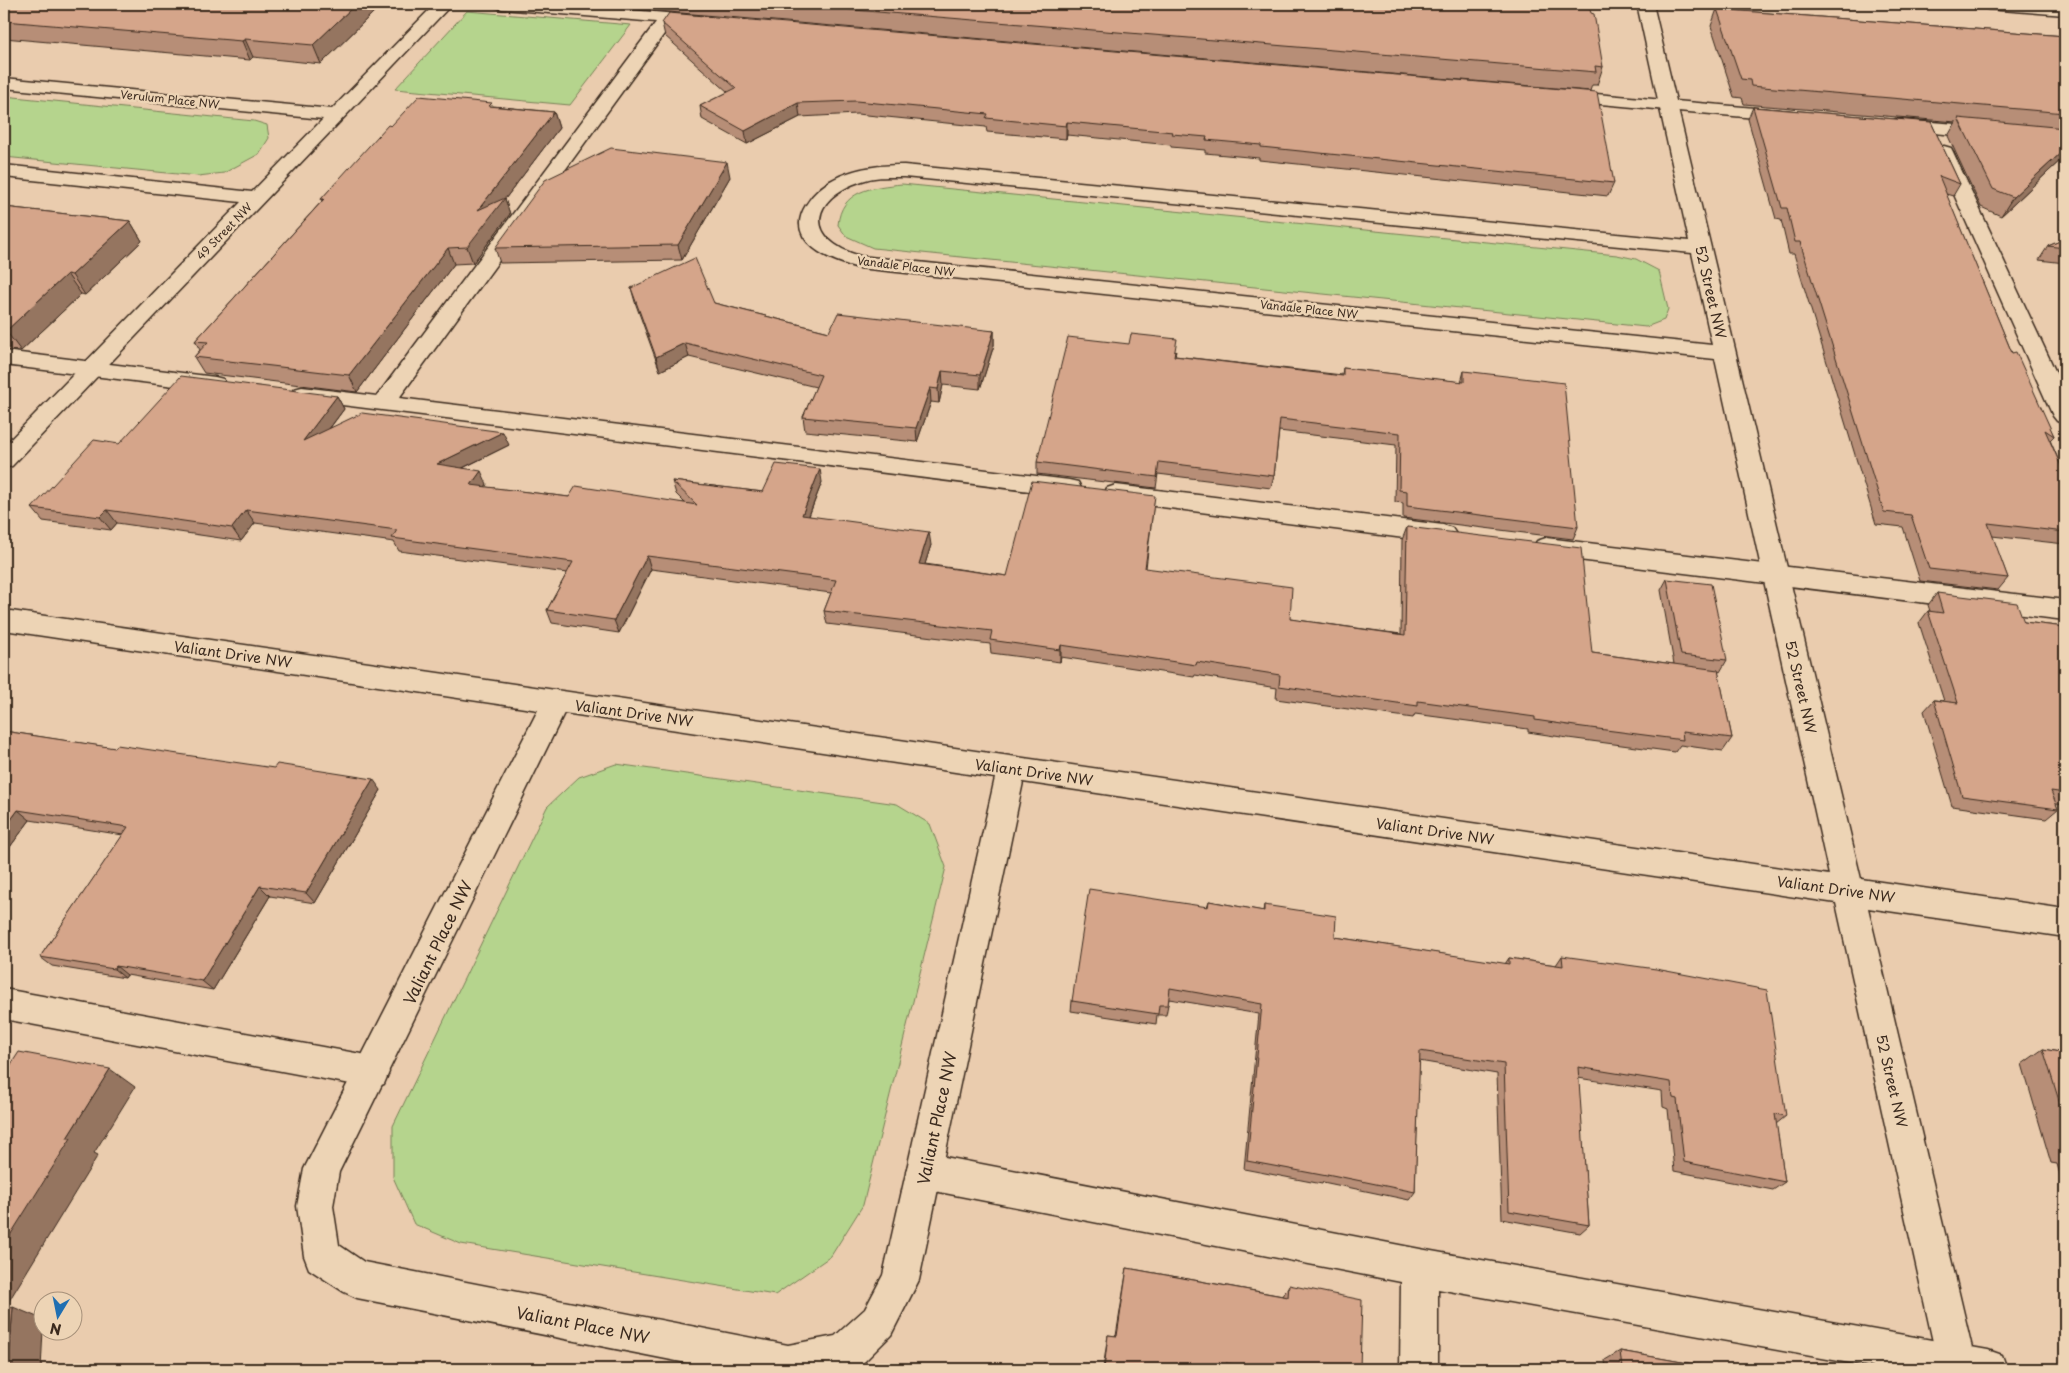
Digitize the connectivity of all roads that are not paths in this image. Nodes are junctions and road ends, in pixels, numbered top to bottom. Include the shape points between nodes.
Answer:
1 (444, 4) edge
2 (502, 4) edge
3 (1645, 4) edge
4 (1988, 4) edge
5 (2065, 10) edge
6 (667, 18) junction
7 (716, 22) edge
8 (4, 83) edge
9 (1549, 95) edge
10 (1668, 105) junction
11 (337, 115) junction
12 (1806, 117) edge
13 (1884, 124) edge
14 (1933, 128) junction
15 (2065, 139) edge
16 (4, 171) edge
17 (256, 198) junction
18 (1701, 248) junction
19 (1726, 353) junction
20 (4, 358) edge
21 (91, 369) junction
22 (237, 386) edge
23 (276, 391) edge
24 (383, 404) junction
25 (2065, 416) edge
26 (4, 460) edge
27 (1469, 537) edge
28 (1528, 544) edge
29 (1775, 575) junction
30 (2065, 610) edge
31 (4, 620) edge
32 (556, 702) junction
33 (1012, 768) junction
34 (1849, 891) junction
35 (2065, 923) edge
36 (4, 1004) edge
37 (372, 1072) junction
38 (924, 1171) junction
39 (1420, 1267) junction
40 (1967, 1367) edge
41 (1419, 1369) edge

1 - 11 street, 49 Street NW
2 - 6 street
3 - 10 street, 52 Street NW
4 - 5 street
6 - 7 street
6 - 24 street
8 - 11 street, Verulum Place NW
9 - 10 street
10 - 12 street
10 - 18 street, 52 Street NW
11 - 17 street, 49 Street NW
13 - 14 street
14 - 15 street
14 - 25 street
16 - 17 street
17 - 21 street, 49 Street NW
18 - 19 street, 52 Street NW
18 - 19 street, Vandale Place NW via 904,171 875,172 848,179 822,196 813,206 810,217 810,229 816,240 842,257 860,262
19 - 29 street, 52 Street NW
20 - 21 street
21 - 22 street
21 - 26 street, 49 Street NW
23 - 24 street
24 - 27 street
28 - 29 street
29 - 30 street
29 - 34 street, 52 Street NW
31 - 32 street, Valiant Drive NW
32 - 33 street, Valiant Drive NW
32 - 37 street, Valiant Place NW
33 - 34 street, Valiant Drive NW
33 - 38 street, Valiant Place NW
34 - 35 street, Valiant Drive NW
34 - 40 street, 52 Street NW
36 - 37 street
37 - 38 street, Valiant Place NW via 322,1169 315,1206 322,1256 357,1279 788,1364 844,1354 878,1322 900,1280
38 - 39 street
39 - 40 street
39 - 41 street

